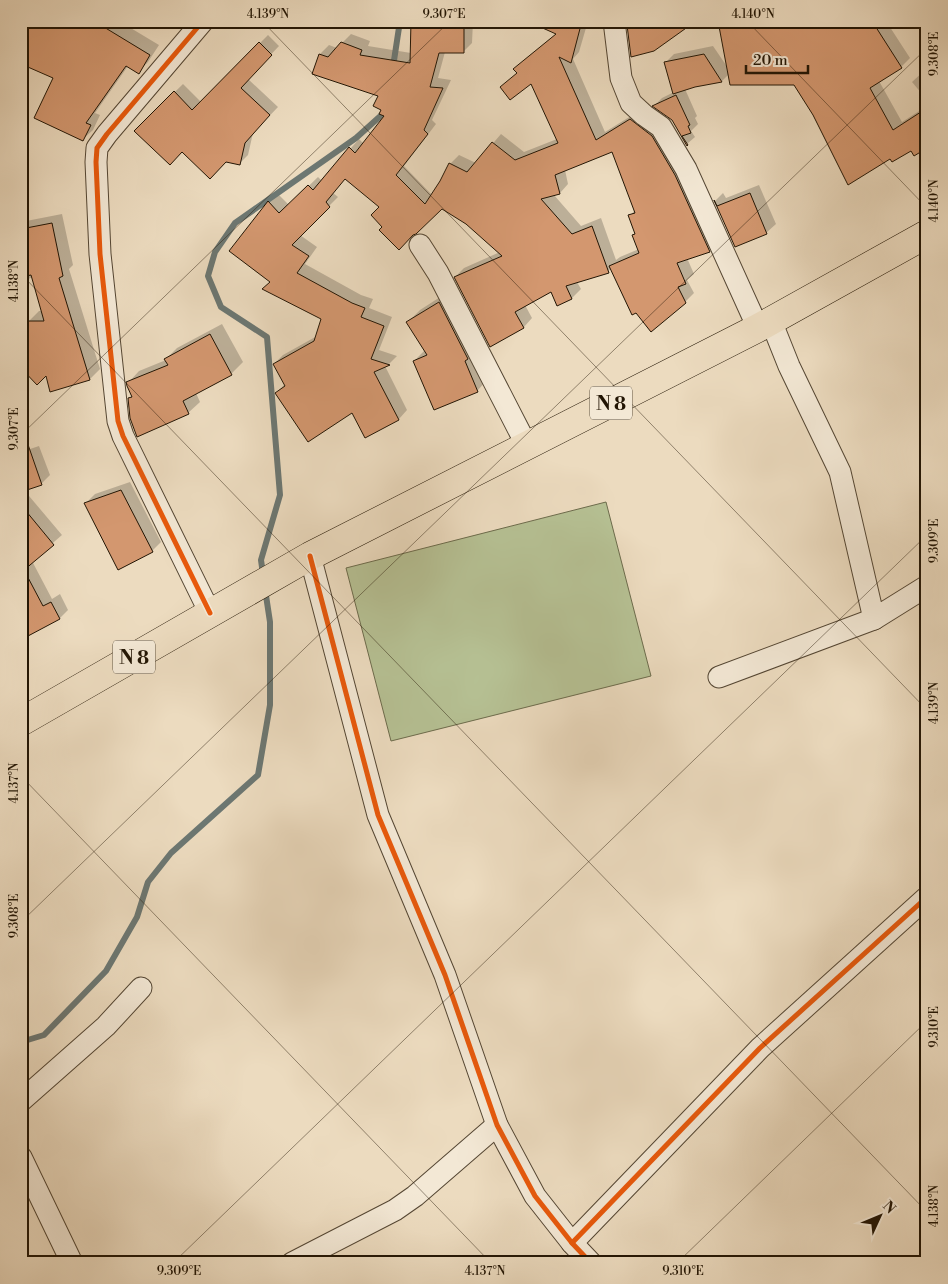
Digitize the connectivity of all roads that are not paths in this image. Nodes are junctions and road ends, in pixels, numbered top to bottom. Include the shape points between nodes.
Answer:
1 (203, 21) edge
2 (614, 21) edge
3 (927, 234) edge
4 (420, 245) dead end
5 (765, 325) junction
6 (527, 446) junction
7 (301, 562) junction
8 (927, 586) edge
9 (210, 613) junction
10 (874, 619) junction
11 (719, 677) dead end
12 (21, 722) edge
13 (927, 897) edge
14 (141, 988) dead end
15 (21, 1101) edge
16 (497, 1125) junction
17 (21, 1157) edge
18 (572, 1243) junction
19 (72, 1263) edge
20 (292, 1263) edge
21 (592, 1263) edge

1 - 9 street via 107,134 98,148 96,162 100,254 118,421
2 - 5 street via 621,78 631,103 661,127 686,168
3 - 5 highway, N 8
4 - 6 street via 438,273
5 - 6 highway, N 8
5 - 10 street via 789,366 840,472
6 - 7 highway, N 8
7 - 9 highway, N 8
7 - 16 street via 378,815 445,975
8 - 10 street
9 - 12 highway, N 8
10 - 11 street
13 - 18 street via 760,1048
14 - 15 street via 106,1026
16 - 18 street via 535,1196
16 - 20 street via 415,1196
17 - 19 street
18 - 21 street

